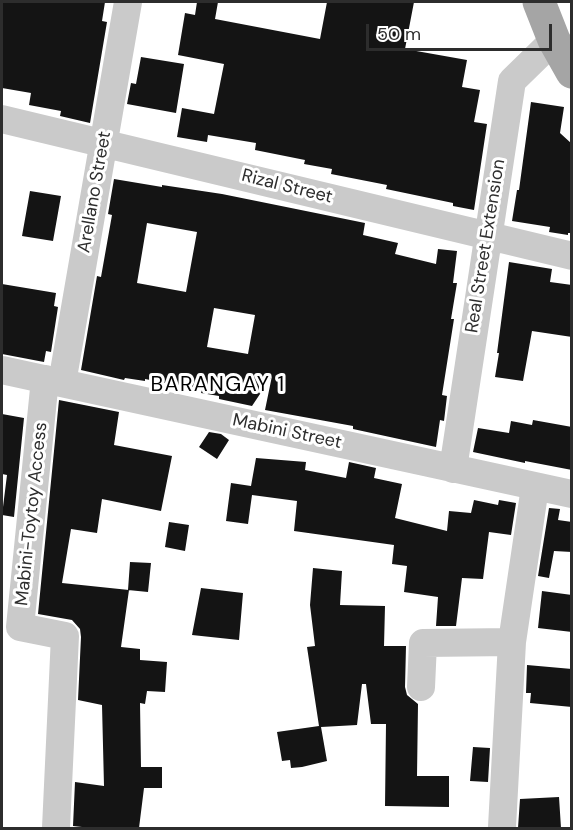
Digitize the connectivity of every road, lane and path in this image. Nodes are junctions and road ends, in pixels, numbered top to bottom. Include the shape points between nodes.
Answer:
1 (128, 2) edge
2 (539, 2) edge
3 (554, 40) junction
4 (572, 72) edge
5 (2, 119) edge
6 (103, 143) junction
7 (488, 235) junction
8 (572, 256) edge
9 (2, 370) edge
10 (54, 381) junction
11 (453, 469) junction
12 (536, 487) junction
13 (572, 494) edge
14 (512, 642) junction
15 (421, 687) dead end
16 (502, 827) dead end
17 (56, 828) edge

1 - 6 street, Arellano Street
2 - 3 main road
3 - 4 main road
3 - 7 street, Real Street Extension via 512,81
5 - 6 street, Rizal Street
6 - 7 street, Rizal Street
6 - 10 street, Arellano Street
7 - 8 street, Rizal Street
7 - 11 street, Real Street Extension
9 - 10 street, Mabini Street
10 - 11 street, Mabini Street
10 - 17 street, Mabini-Toytoy Access via 20,627 65,636
11 - 12 street, Mabini Street
12 - 13 street, Mabini Street
12 - 14 street
14 - 15 street via 423,644
14 - 16 street

